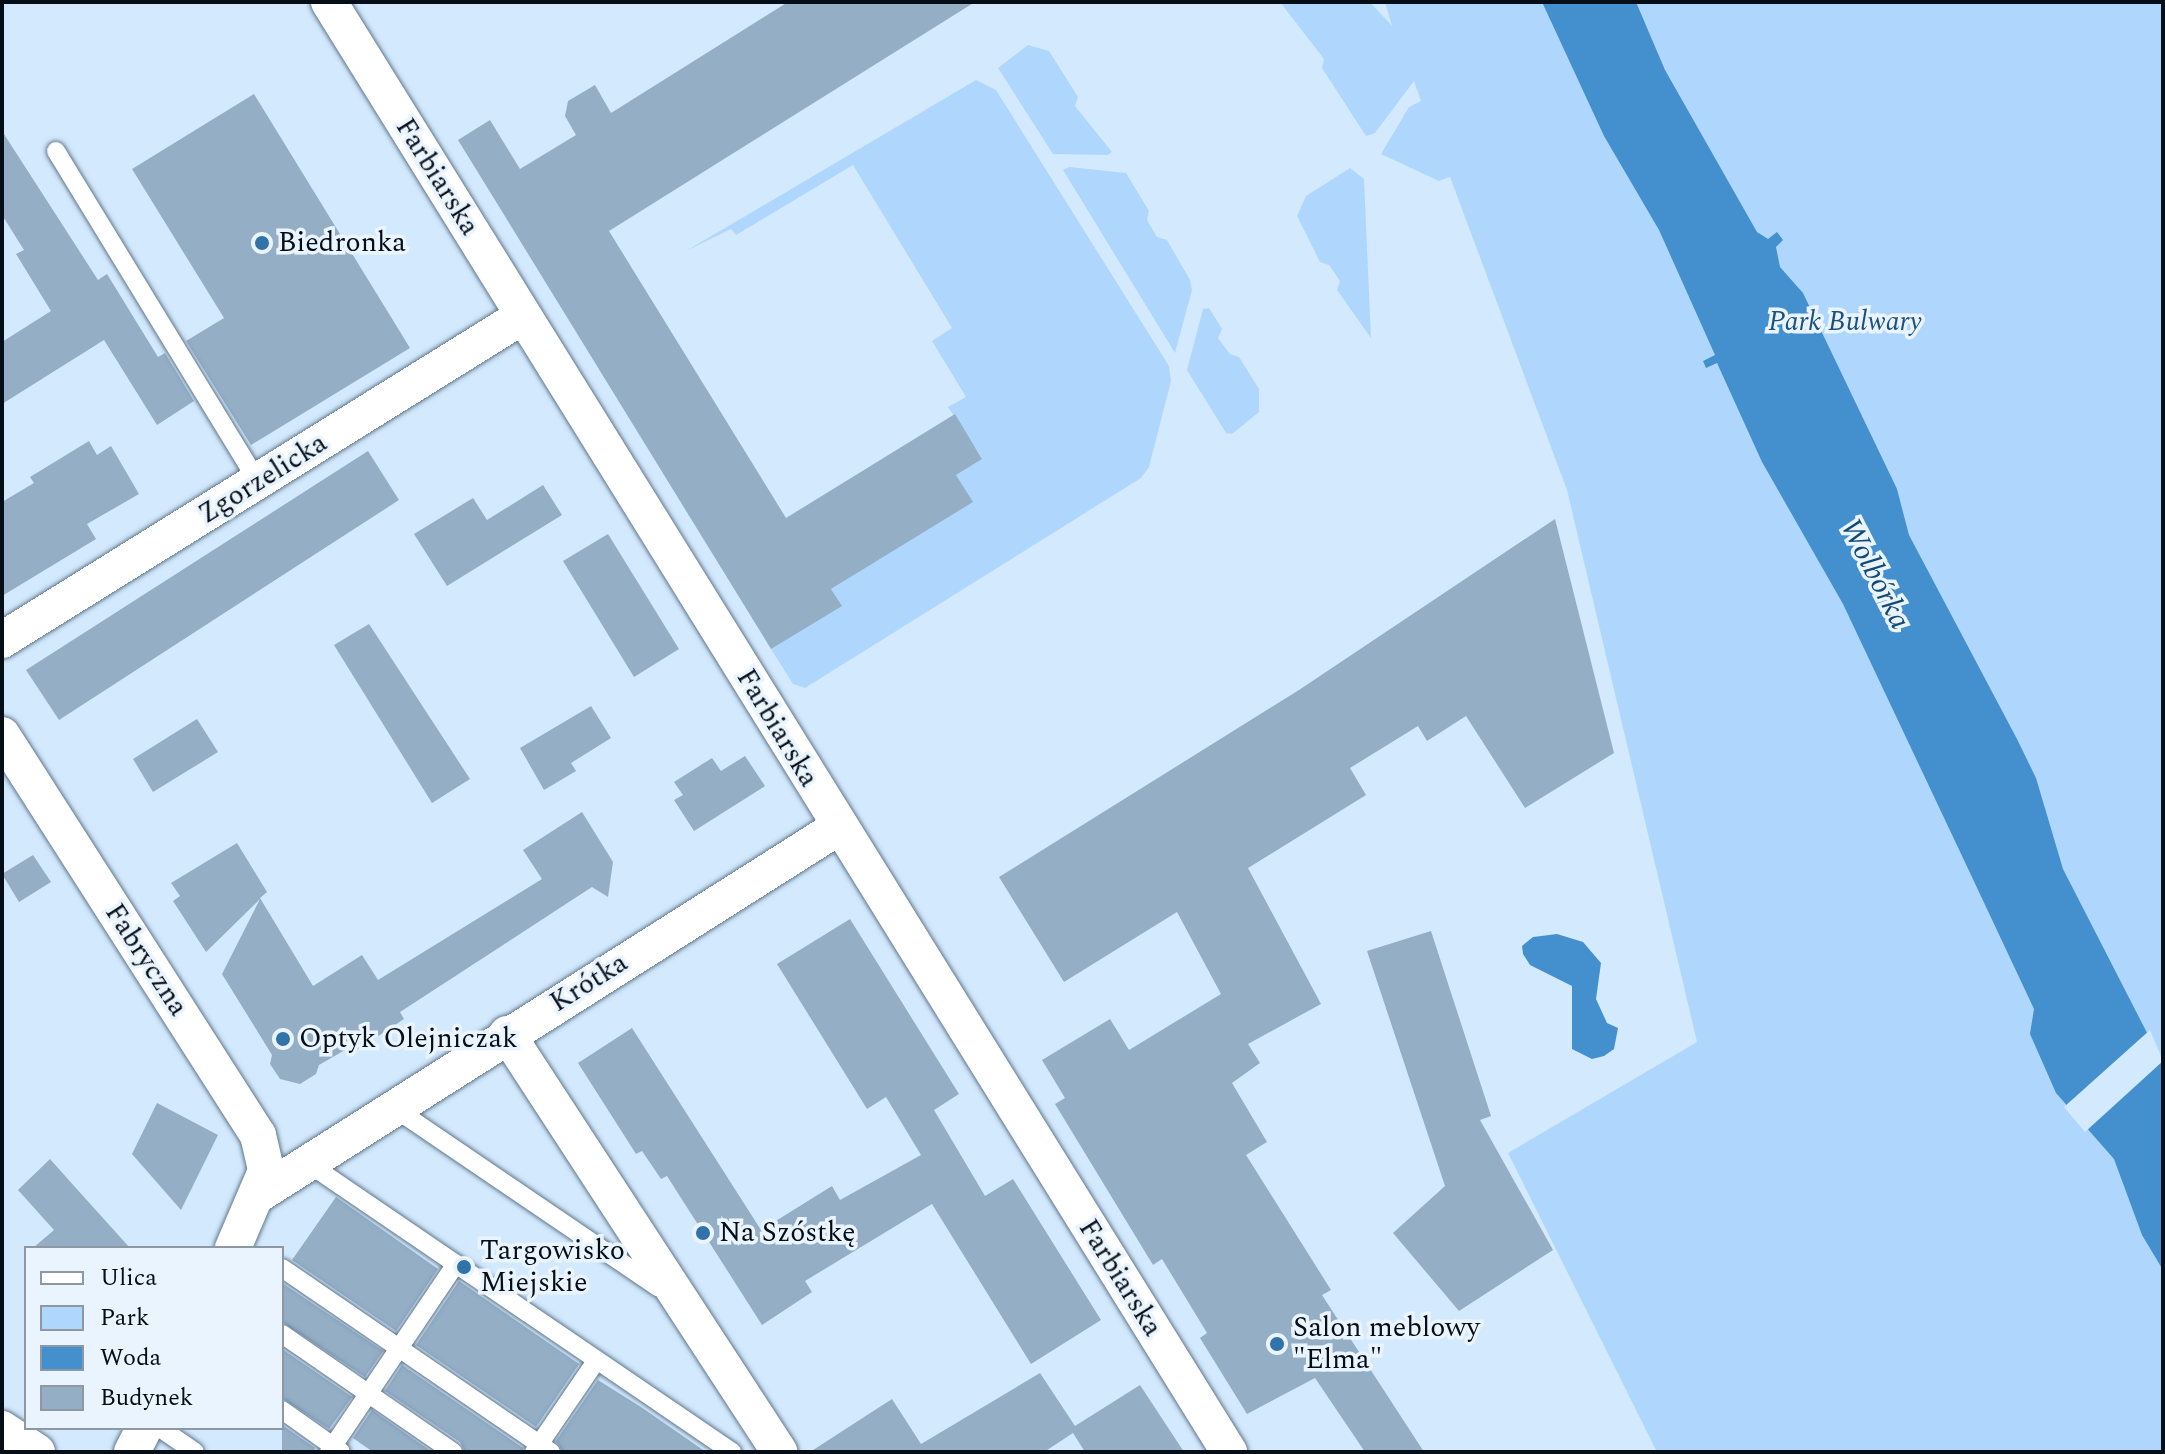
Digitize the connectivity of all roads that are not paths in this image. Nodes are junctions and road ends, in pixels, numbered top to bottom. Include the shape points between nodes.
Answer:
1 (329, 2) edge
2 (56, 151) dead end
3 (523, 316) junction
4 (258, 482) junction
5 (2, 640) edge
6 (2, 735) edge
7 (837, 828) junction
8 (507, 1034) junction
9 (397, 1104) junction
10 (310, 1159) junction
11 (261, 1193) junction
12 (242, 1245) edge
13 (456, 1264) junction
14 (284, 1269) edge
15 (669, 1280) junction
16 (284, 1335) edge
17 (400, 1348) junction
18 (596, 1361) junction
19 (368, 1394) junction
20 (284, 1412) edge
21 (2, 1429) edge
22 (143, 1430) edge
23 (163, 1430) edge
24 (542, 1449) edge
25 (334, 1450) edge
26 (37, 1452) edge
27 (132, 1452) edge
28 (195, 1452) edge
29 (453, 1452) edge
30 (732, 1452) edge
31 (779, 1452) edge
32 (1229, 1452) edge

1 - 3 street, Farbiarska
2 - 4 lane
3 - 4 street, Zgorzelicka
3 - 7 street, Farbiarska
4 - 5 street, Zgorzelicka
6 - 11 street, Fabryczna via 258,1135 266,1171
7 - 8 street, Krótka
7 - 32 street, Farbiarska
8 - 9 street, Krótka
8 - 15 street
9 - 10 street, Krótka
9 - 15 lane via 403,1114 658,1287
10 - 11 street, Krótka
10 - 13 lane via 318,1170
11 - 12 street
13 - 17 lane
13 - 18 lane
14 - 17 lane
15 - 31 street
16 - 19 lane
17 - 19 lane
17 - 24 lane
18 - 24 lane
18 - 30 lane
19 - 25 lane
19 - 29 lane
20 - 25 lane
21 - 26 street
22 - 27 street
23 - 28 lane

